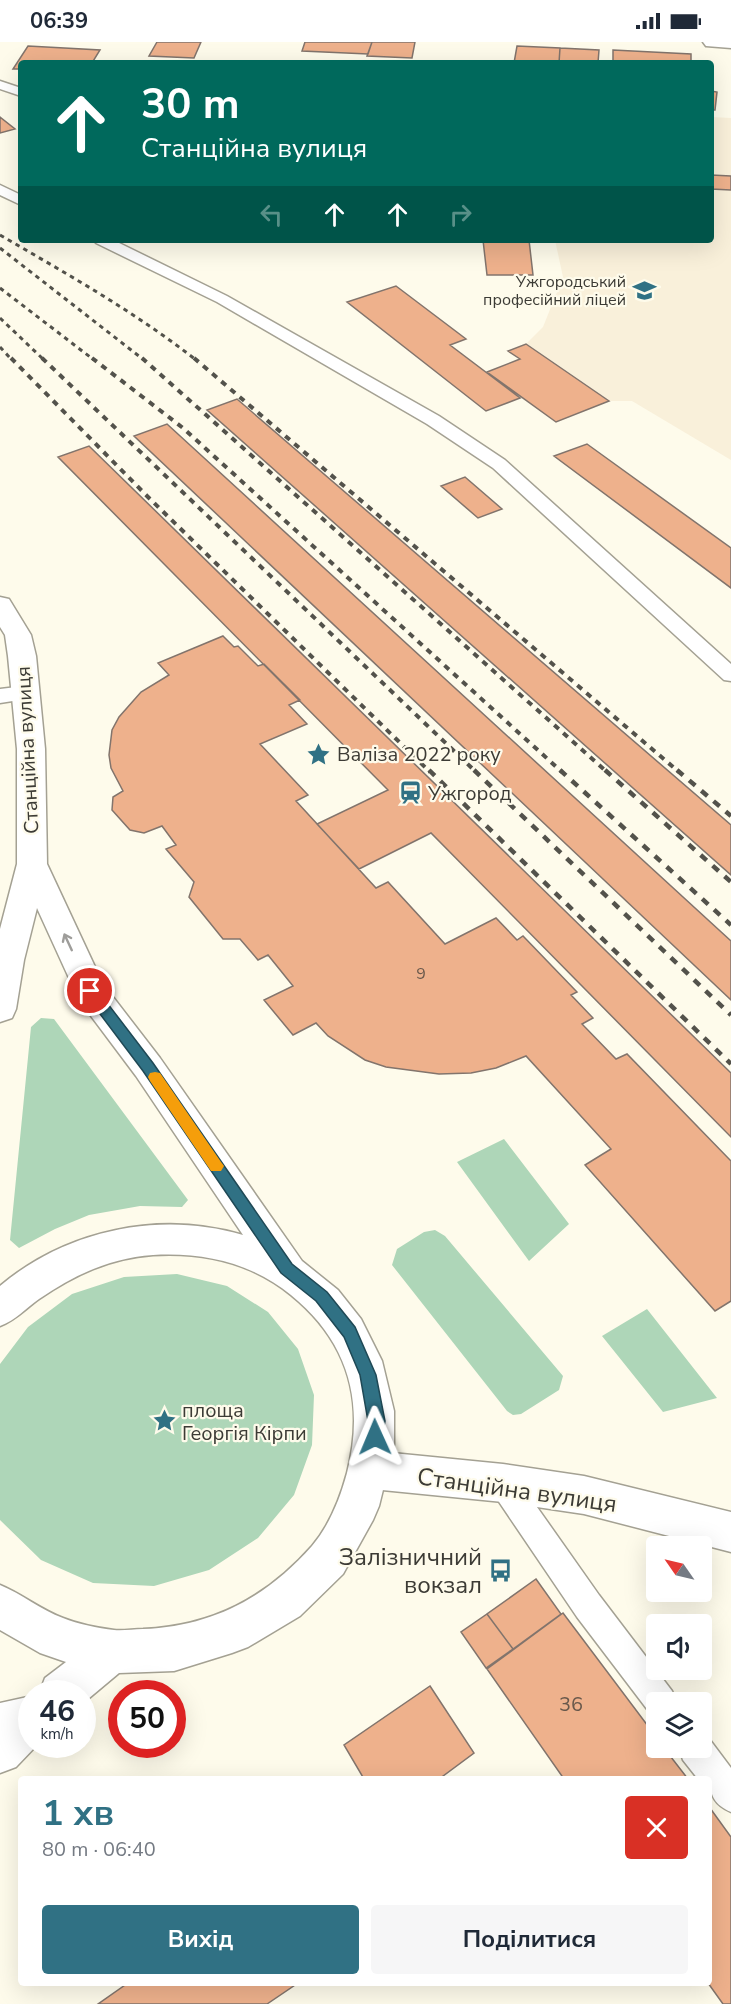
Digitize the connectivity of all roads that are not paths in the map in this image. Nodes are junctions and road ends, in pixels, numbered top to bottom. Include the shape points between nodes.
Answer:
1 (712, 42) edge
2 (731, 43) edge
3 (0, 85) edge
4 (18, 91) edge
5 (0, 189) edge
6 (18, 199) edge
7 (107, 243) edge
8 (0, 605) edge
9 (731, 675) edge
10 (12, 694) edge
11 (32, 864) junction
12 (0, 1009) edge
13 (287, 1269) junction
14 (0, 1309) edge
15 (372, 1470) junction
16 (503, 1483) junction
17 (731, 1532) edge
18 (0, 1606) edge
19 (111, 1652) junction
20 (78, 1680) edge
21 (653, 1692) edge
22 (18, 1721) edge
23 (0, 1725) edge
24 (18, 1732) edge
25 (0, 1751) edge
26 (703, 1758) edge
27 (731, 1795) edge

1 - 2 main road
3 - 4 lane
5 - 6 lane
7 - 9 lane via 222,299 433,420 499,464
8 - 10 main road, Станційна вулиця via 18,635
10 - 11 main road, Станційна вулиця via 31,749
11 - 12 main road, Станційна вулиця
13 -> 11 main road, Станційна вулиця via 148,1067 90,991
13 - 14 main road via 236,1247 182,1238 125,1242 70,1259 21,1289
13 - 15 main road via 322,1297 350,1332 368,1375 376,1421
15 - 16 main road, Станційна вулиця
15 - 19 main road via 350,1528 324,1565 291,1598 251,1624 206,1643 158,1652
16 - 17 main road, Станційна вулиця via 584,1495
16 - 21 lane
18 - 19 main road via 20,1622 63,1642
19 - 20 main road
22 - 23 main road
24 - 25 main road
26 - 27 lane

